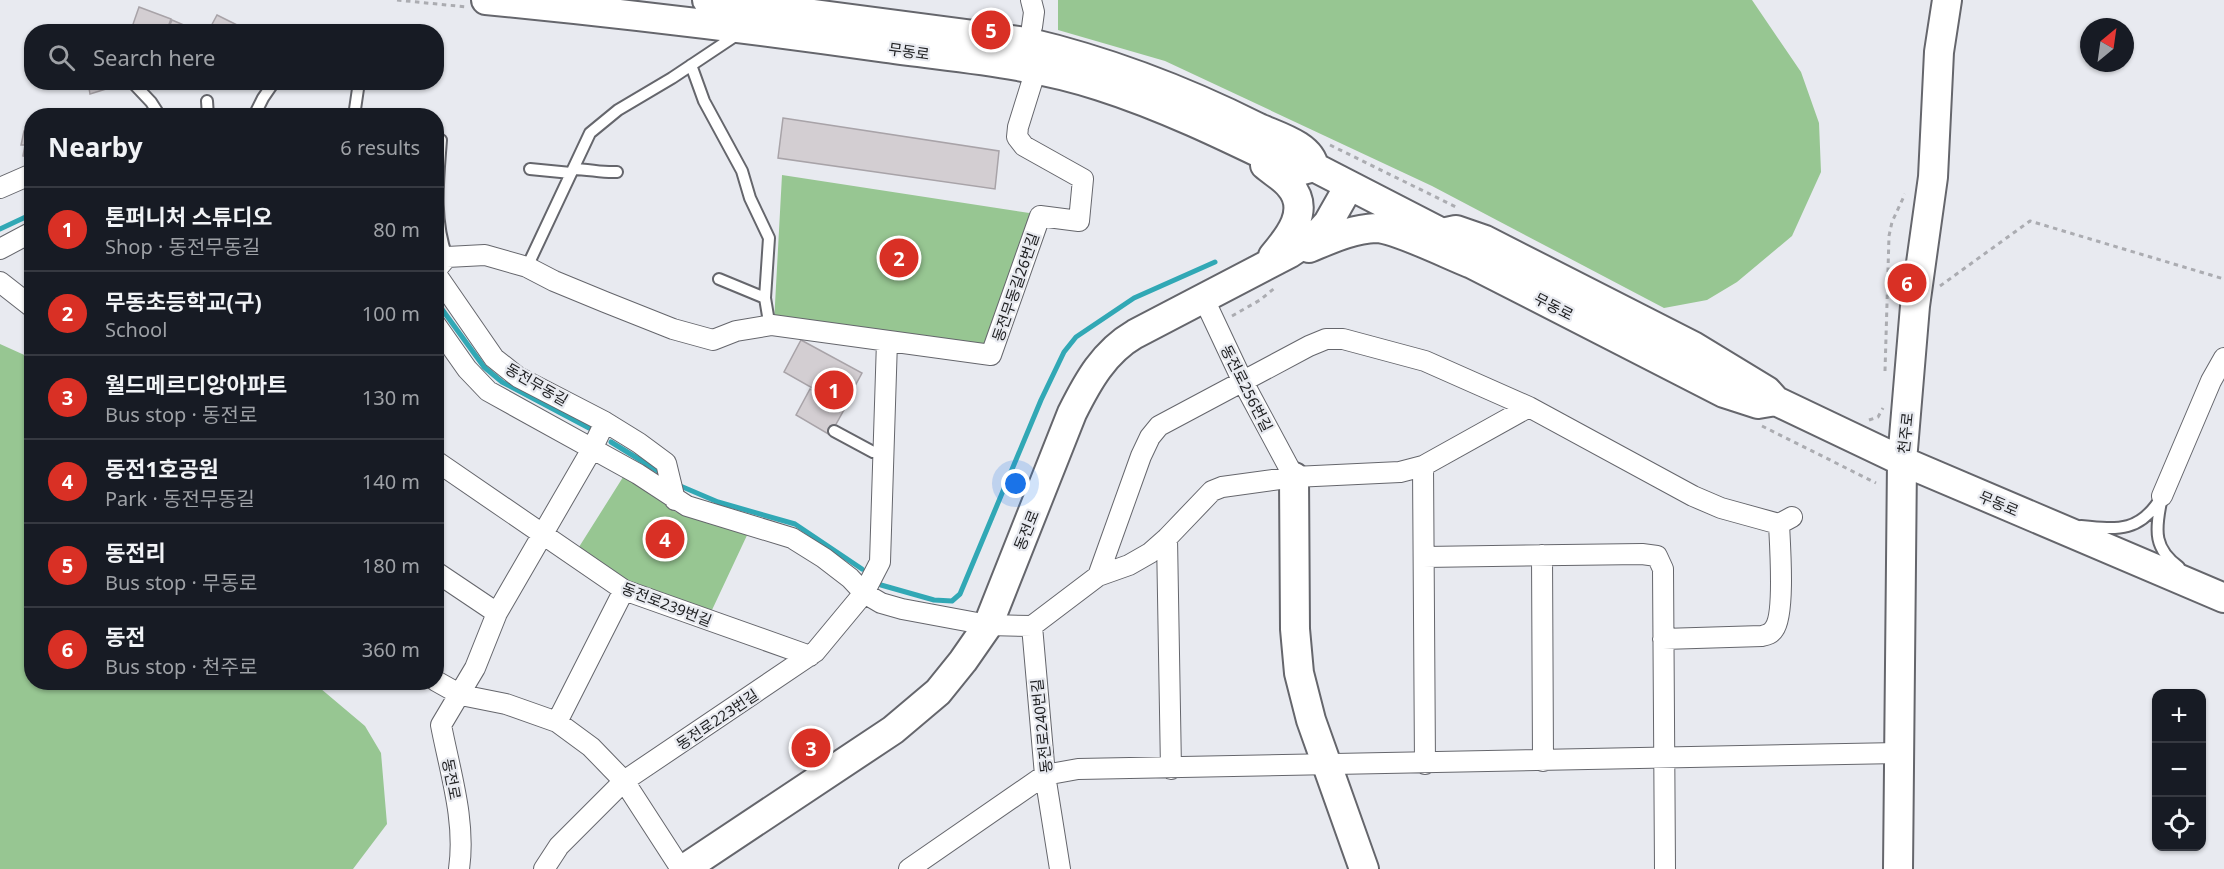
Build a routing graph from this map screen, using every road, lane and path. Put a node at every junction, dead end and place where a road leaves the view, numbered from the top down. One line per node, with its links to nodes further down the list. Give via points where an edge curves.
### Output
1 (397, 0): 5 (path)
2 (706, 0): 19 (main road, 무동로, via 1051,48 1168,86 1300,148 1313,160)
3 (1031, 0): 6 (street)
4 (1947, 0): 42 (main road, 천주로, via 1939,52 1933,177)
5 (476, 4): 7 (main road, 무동로, via 637,15)
6 (1032, 27)
7 (749, 28): 8 (lane); 18 (main road, 무동로, via 1032,68 1099,86)
8 (691, 65): 21 (lane, via 618,110 590,133); 40 (lane, via 769,238)
9 (1032, 82): 46 (street, 동전무동길26번길, via 1017,137 1024,146 1083,179 1079,221 1040,216 991,355)
10 (140, 90): 14 (lane)
11 (268, 90): 16 (lane)
12 (358, 90): 17 (lane)
13 (207, 101): 15 (lane)
14 (155, 108)
15 (207, 108)
16 (258, 108)
17 (355, 108)
18 (1233, 140): 19 (main road, 무동로, via 1299,171); 35 (main road, via 1291,187 1298,201 1299,215)
19 (1319, 155): 24 (main road, 무동로); 27 (path)
20 (530, 169): 21 (lane)
21 (572, 171): 22 (lane); 33 (lane)
22 (617, 172)
23 (24, 178): 25 (street)
24 (1349, 186): 28 (main road, 무동로); 35 (main road, 동전로, via 1328,224 1290,253)
25 (0, 188)
26 (1905, 194): 48 (path, via 1889,236)
27 (1456, 208)
28 (1442, 233): 31 (main road, 무동로, via 1447,245); 50 (main road, 무동로, via 1456,230 1485,240 1693,346 1767,391)
29 (24, 236): 30 (street)
30 (0, 249)
31 (1472, 264): 35 (main road, via 1376,228 1343,234); 50 (main road, 무동로, via 1724,393 1758,404)
32 (444, 266): 33 (street, 동전무동길26번길, via 485,255)
33 (527, 267): 44 (street, 동전무동길26번길, via 554,281 712,340)
34 (444, 274): 54 (street, 동전무동길, via 494,358 518,376)
35 (1273, 274): 39 (main road, 동전로); 43 (path, via 1260,300 1230,317)
36 (719, 279): 40 (lane)
37 (2224, 279): 42 (path, via 2030,221)
38 (0, 282): 41 (street)
39 (1203, 297): 49 (street, 동전로256번길); 77 (main road, 동전로, via 1120,343 1089,380 1072,413)
40 (765, 298): 44 (lane)
41 (24, 301)
42 (1916, 302): 59 (main road, 천주로)
43 (1228, 323)
44 (772, 325): 46 (street, 동전무동길26번길)
45 (444, 336): 57 (street, via 488,391)
46 (886, 341): 58 (street)
47 (2224, 358): 64 (street)
48 (1885, 371)
49 (1242, 380): 52 (street, via 1326,339 1343,339 1425,361); 62 (street, 동전로256번길); 71 (street, via 1171,418 1150,437)
50 (1776, 401): 59 (main road, 무동로)
51 (1884, 405): 53 (path, via 1878,417)
52 (1529, 407): 61 (street); 79 (street, via 1693,496 1721,508 1786,520 1780,603 1776,628 1770,634)
53 (1861, 419)
54 (605, 422): 57 (street); 65 (street, 동전무동길, via 666,463)
55 (1760, 425): 63 (path)
56 (834, 431): 58 (lane, via 873,452)
57 (592, 449): 65 (street); 67 (street)
58 (883, 450): 74 (street, via 880,562)
59 (1902, 461): 66 (main road, 무동로); 84 (main road, 천주로)
60 (444, 466): 67 (street, 동전로239번길)
61 (1423, 466): 62 (street, via 1400,472); 70 (street)
62 (1294, 477): 68 (street, via 1212,491); 88 (main road, via 1299,673)
63 (1876, 483)
64 (2162, 495): 66 (lane, via 2155,508 2134,525 2120,528); 75 (lane, via 2157,532 2162,552)
65 (681, 503): 74 (street, via 792,538 824,558)
66 (2042, 521): 75 (main road, 무동로)
67 (543, 533): 73 (street, 동전로239번길); 76 (street)
68 (1167, 538): 71 (street, via 1129,565); 89 (street)
69 (1542, 555): 70 (street); 79 (street, via 1657,556 1663,569); 86 (street)
70 (1424, 556): 87 (street)
71 (1098, 576): 78 (street)
72 (444, 577): 76 (street)
73 (624, 590): 80 (street, 동전로239번길); 83 (street)
74 (864, 593): 77 (street, via 902,609); 80 (street)
75 (2224, 597)
76 (497, 613): 82 (street)
77 (988, 625): 78 (street); 94 (main road, 동전로, via 938,692 892,730)
78 (1032, 626): 90 (street, 동전로240번길)
79 (1663, 639): 85 (street)
80 (810, 656): 91 (street, 동전로223번길)
81 (444, 685): 82 (street)
82 (461, 695): 83 (street, via 506,704); 92 (street, 동전로, via 441,725 460,823)
83 (557, 722): 91 (street, via 591,747)
84 (1899, 753): 85 (street); 99 (main road, 천주로)
85 (1664, 759): 86 (street); 98 (street)
86 (1543, 761): 87 (street)
87 (1425, 764): 88 (street)
88 (1327, 766): 89 (street); 97 (main road)
89 (1171, 769): 90 (street, via 1078,769)
90 (1045, 775): 95 (street); 96 (street, 동전로240번길)
91 (624, 781): 93 (street, 동전로223번길, via 559,846); 94 (street)
92 (459, 869)
93 (544, 869)
94 (683, 869)
95 (909, 869)
96 (1060, 869)
97 (1364, 869)
98 (1665, 869)
99 (1898, 869)

